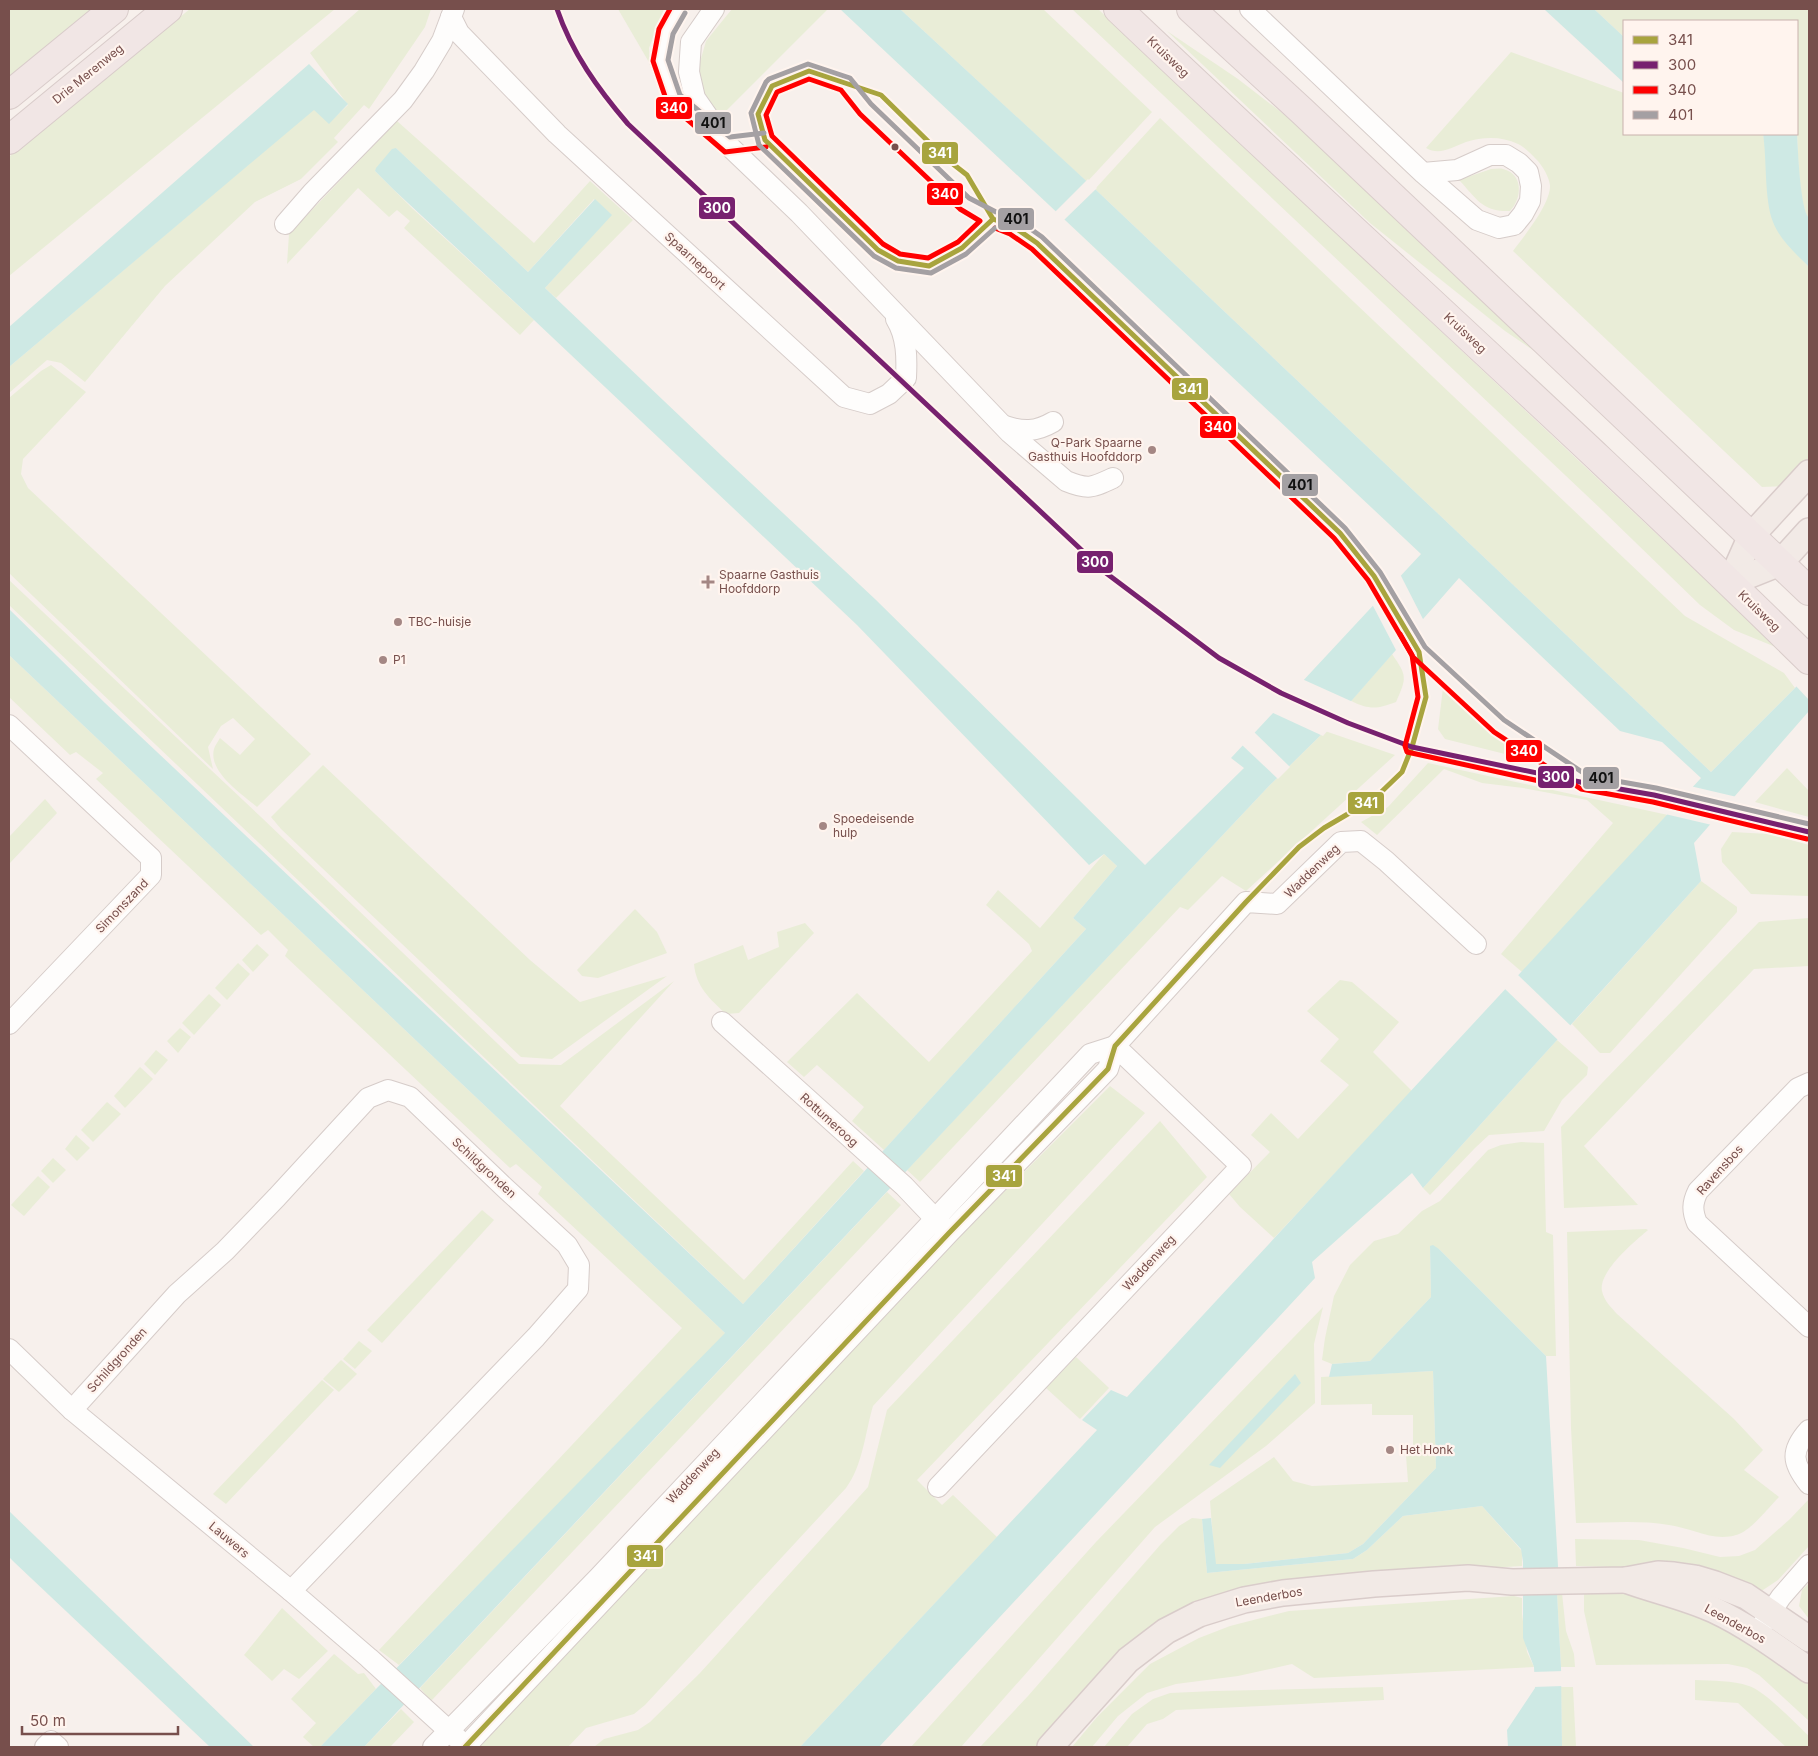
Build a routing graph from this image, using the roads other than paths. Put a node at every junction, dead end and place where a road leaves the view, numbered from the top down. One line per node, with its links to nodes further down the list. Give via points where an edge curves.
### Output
1 (114, 9): 9 (highway)
2 (168, 9): 10 (highway, Drie Merenweg)
3 (678, 9): 11 (street, Spaarnepoort, via 666,31 660,61 674,99)
4 (714, 9): 11 (street, Spaarnepoort, via 691,42 689,72 694,98)
5 (1118, 9): 22 (highway, Kruisweg)
6 (1191, 9): 20 (highway)
7 (1250, 9): 12 (street)
8 (453, 13): 13 (street, Spaarnepoort, via 442,41 403,100); 14 (street, Spaarnepoort, via 459,33 557,134 844,397 870,404 890,394 906,378 907,357 902,328)
9 (9, 95)
10 (9, 140)
11 (728, 145): 14 (street, Spaarnepoort)
12 (1423, 172): 12 (street, via 1457,170 1490,155 1506,155 1528,172 1530,201 1514,225 1499,228 1478,220)
13 (285, 224)
14 (890, 308): 16 (street, Spaarnepoort)
15 (1053, 422): 16 (street, via 1032,431)
16 (1005, 426): 18 (street, Spaarnepoort, via 1066,480 1083,487 1094,487)
17 (1809, 473): 20 (main road)
18 (1113, 478)
19 (1809, 531): 21 (main road)
20 (1751, 536): 21 (highway); 22 (main road)
21 (1780, 563): 22 (main road); 23 (highway)
22 (1730, 583): 24 (highway, Kruisweg)
23 (1809, 591)
24 (1808, 658)
25 (9, 724): 28 (street, Simonszand, via 151,858 151,875)
26 (1476, 944): 29 (street, Waddenweg, via 1361,841 1341,842 1277,904 1246,902)
27 (722, 1022): 31 (street, Rottumeroog, via 904,1186)
28 (9, 1024)
29 (1115, 1046): 31 (street, Waddenweg, via 1090,1054); 32 (street, Waddenweg, via 1108,1069); 38 (street, Waddenweg, via 1241,1166)
30 (1809, 1083): 33 (street, Ravensbos, via 1798,1088 1693,1200 1697,1223)
31 (934, 1219): 32 (street); 47 (street, Waddenweg, via 598,1578)
32 (949, 1233): 51 (street, Waddenweg)
33 (1809, 1327)
34 (9, 1348): 35 (street, Lauwers)
35 (72, 1410): 42 (street, Lauwers); 42 (street, Schildgronden, via 177,1294 225,1251 368,1098 388,1090 410,1097 568,1245 579,1265 578,1289 536,1337)
36 (1809, 1430): 37 (street, via 1796,1448 1795,1461)
37 (1809, 1484)
38 (938, 1487)
39 (1809, 1566): 43 (street)
40 (1626, 1580): 41 (main road, Leenderbos); 43 (main road, Leenderbos, via 1658,1574 1695,1578 1740,1593); 44 (main road, Leenderbos, via 1702,1605)
41 (1512, 1582): 52 (main road, Leenderbos, via 1468,1578 1283,1593 1244,1600 1199,1614 1166,1631 1128,1660); 53 (main road, Leenderbos, via 1467,1590 1277,1606 1201,1628 1164,1646 1134,1670)
42 (291, 1591): 47 (street, Lauwers)
43 (1770, 1612): 44 (street); 45 (main road, Leenderbos)
44 (1756, 1634): 46 (main road, Leenderbos)
45 (1809, 1639)
46 (1809, 1670)
47 (449, 1731): 50 (street, Waddenweg); 51 (street, Waddenweg)
48 (45, 1747): 49 (street, via 51,1740)
49 (58, 1747)
50 (434, 1747)
51 (466, 1747)
52 (1050, 1747)
53 (1066, 1747)

